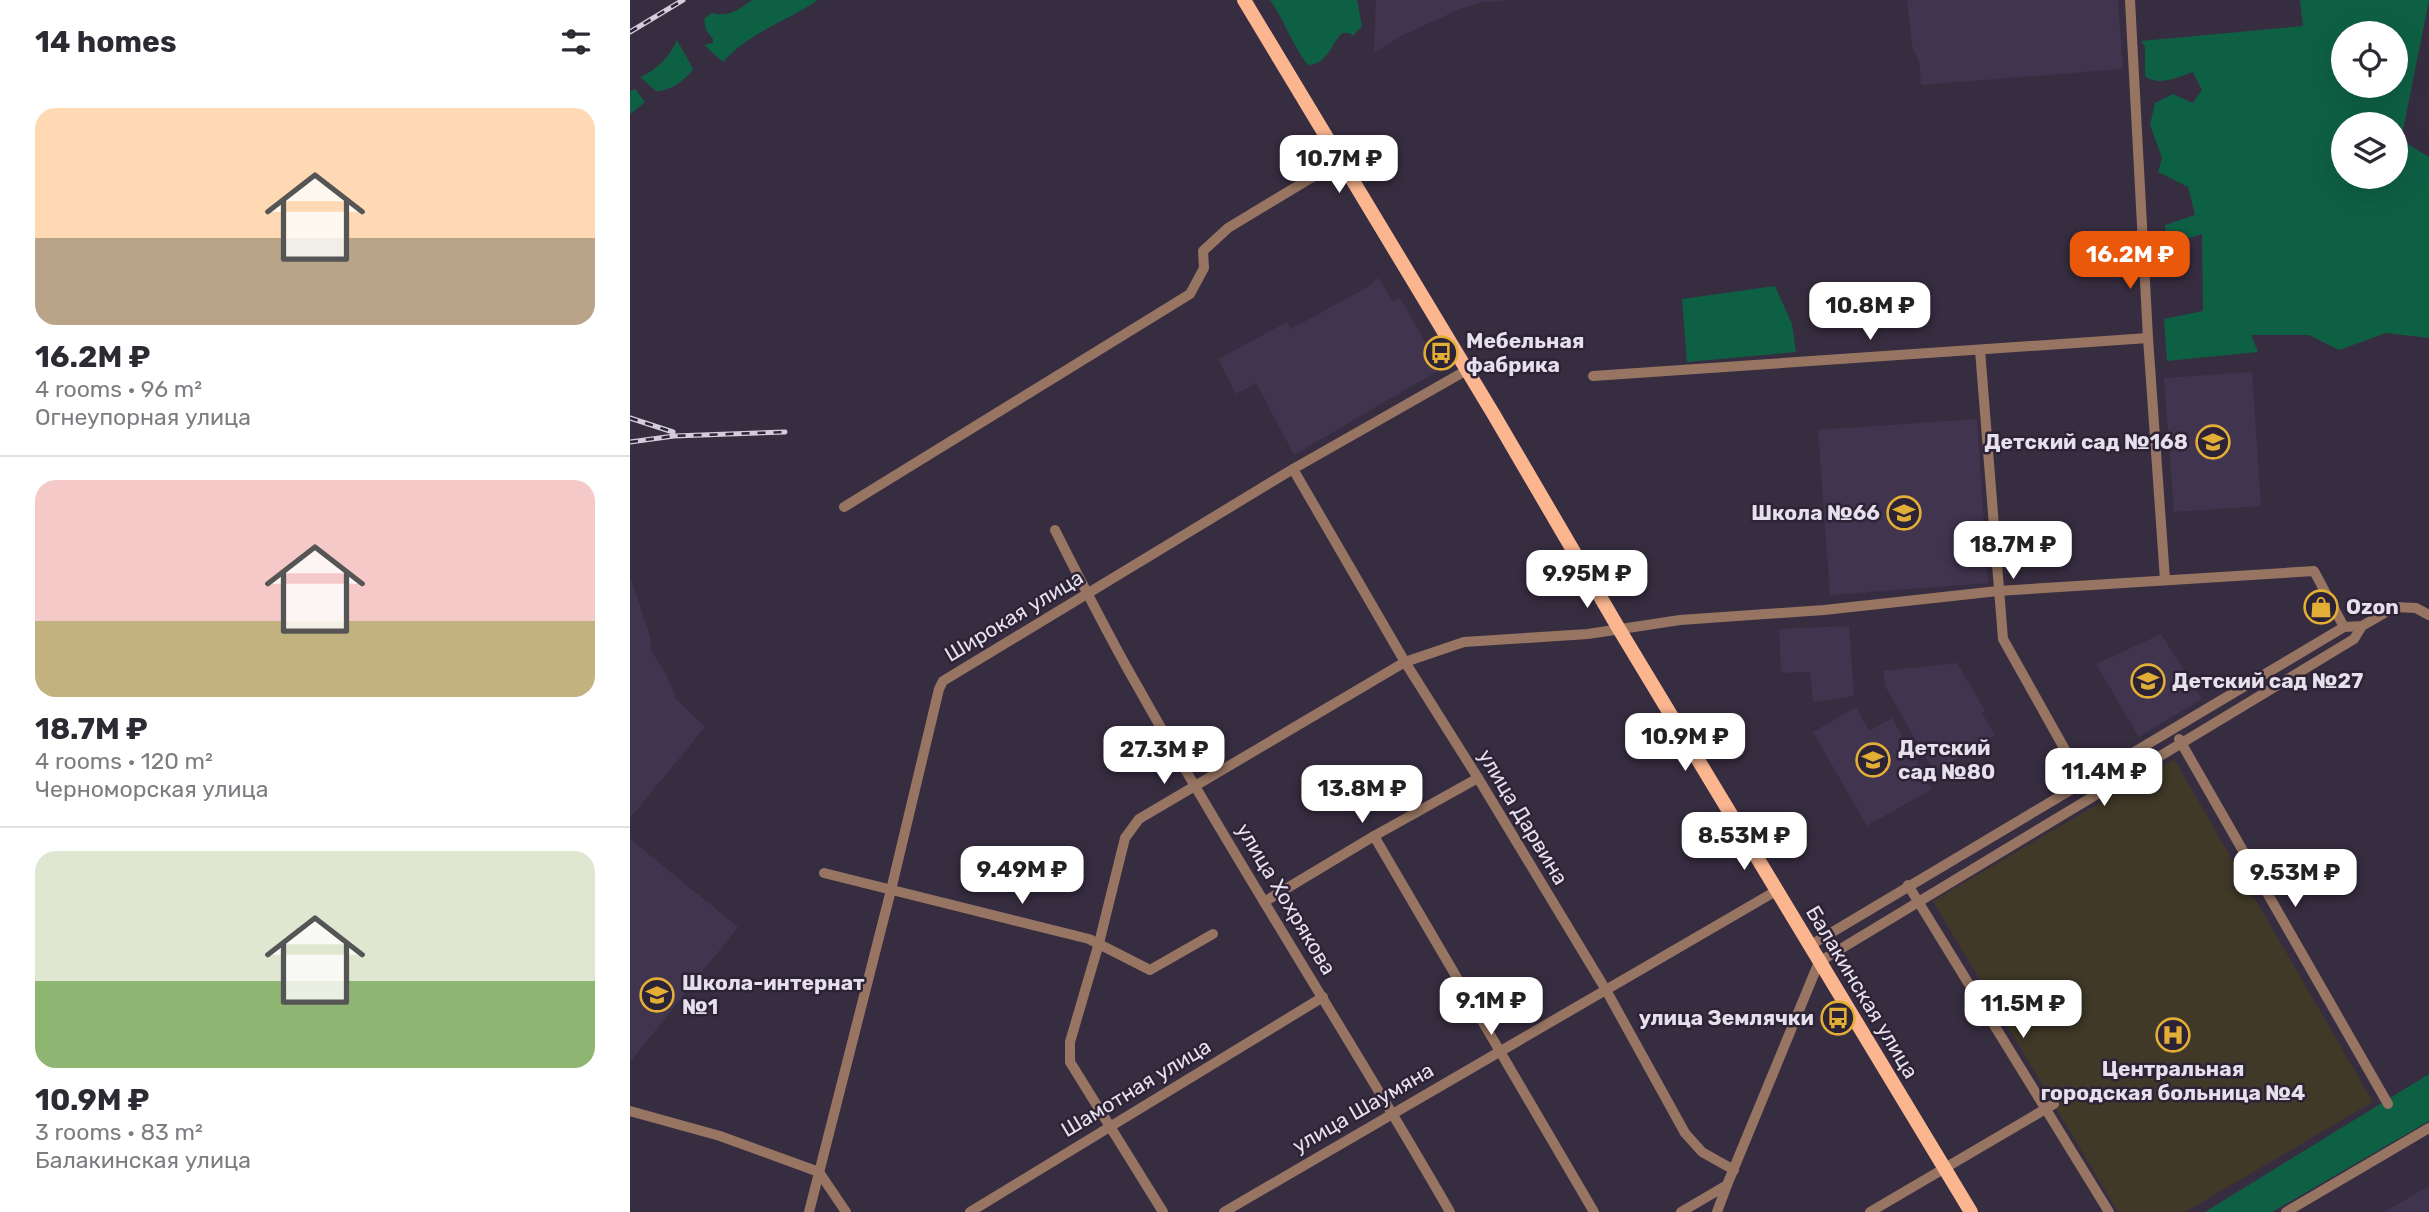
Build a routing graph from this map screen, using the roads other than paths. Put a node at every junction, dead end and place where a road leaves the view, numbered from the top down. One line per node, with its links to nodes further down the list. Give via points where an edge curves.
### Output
1 (1244, 0): 3 (main road, Балакинская улица)
2 (2130, 0): 4 (street)
3 (1339, 161): 6 (main road, Балакинская улица); 9 (street, via 1228,228 1203,251 1204,268 1190,294)
4 (2148, 338): 5 (street); 11 (street)
5 (1980, 350): 7 (street); 12 (street)
6 (1467, 370): 8 (street, Широкая улица); 17 (main road, Балакинская улица)
7 (1593, 376)
8 (1293, 469): 13 (street, Широкая улица); 18 (street, улица Дарвина)
9 (844, 507)
10 (1055, 530): 13 (street, улица Хохрякова)
11 (2165, 580): 12 (street); 16 (street, via 2314,571)
12 (1998, 592): 17 (street); 22 (street, via 2003,639)
13 (1088, 595): 23 (street, улица Хохрякова); 28 (street, Широкая улица, via 943,681)
14 (2429, 615): 15 (street, via 2416,608 2395,607)
15 (2362, 626): 16 (street); 20 (street, via 2354,639)
16 (2344, 627): 19 (street)
17 (1619, 629): 18 (street, via 1464,642); 29 (main road, Балакинская улица)
18 (1405, 662): 21 (street, улица Дарвина); 23 (street)
19 (2174, 730): 20 (street); 22 (street)
20 (2182, 744): 24 (street); 39 (street)
21 (1478, 778): 25 (street); 36 (street, улица Дарвина)
22 (2084, 784): 24 (street); 27 (street)
23 (1195, 785): 31 (street, улица Хохрякова); 33 (street, via 1139,819 1125,838)
24 (2091, 797): 30 (street)
25 (1374, 836): 31 (street); 38 (street)
26 (824, 873): 28 (street)
27 (1908, 886): 30 (street); 34 (street)
28 (891, 890): 33 (street); 47 (street, Широкая улица)
29 (1776, 891): 34 (main road, Балакинская улица); 36 (street, улица Шаумяна)
30 (1917, 901): 35 (street); 40 (street)
31 (1264, 902): 37 (street, улица Хохрякова)
32 (1213, 934): 33 (street, via 1150,970)
33 (1099, 943): 43 (street, via 1070,1042 1070,1062)
34 (1809, 946): 35 (main road, Балакинская улица)
35 (1819, 962): 45 (main road, Балакинская улица); 46 (street)
36 (1605, 990): 38 (street, улица Шаумяна); 46 (street, улица Дарвина, via 1685,1133 1702,1152)
37 (1323, 997): 42 (street, улица Хохрякова); 43 (street, Шамотная улица)
38 (1499, 1051): 42 (street, улица Шаумяна); 55 (street)
39 (2388, 1104)
40 (2050, 1106): 45 (street); 60 (street)
41 (630, 1111): 47 (street, via 720,1136)
42 (1393, 1113): 53 (street, улица Шаумяна); 54 (street, улица Хохрякова)
43 (1110, 1126): 51 (street, Шамотная улица); 52 (street)
44 (2429, 1128): 61 (street)
45 (1945, 1169): 58 (street); 59 (main road, Балакинская улица)
46 (1734, 1170): 48 (street)
47 (819, 1172): 49 (street, Широкая улица); 50 (street)
48 (1727, 1185): 56 (street); 57 (street)
49 (809, 1212)
50 (846, 1212)
51 (970, 1212)
52 (1163, 1212)
53 (1224, 1212)
54 (1450, 1212)
55 (1594, 1212)
56 (1681, 1212)
57 (1717, 1212)
58 (1870, 1212)
59 (1971, 1212)
60 (2109, 1212)
61 (2286, 1212)

